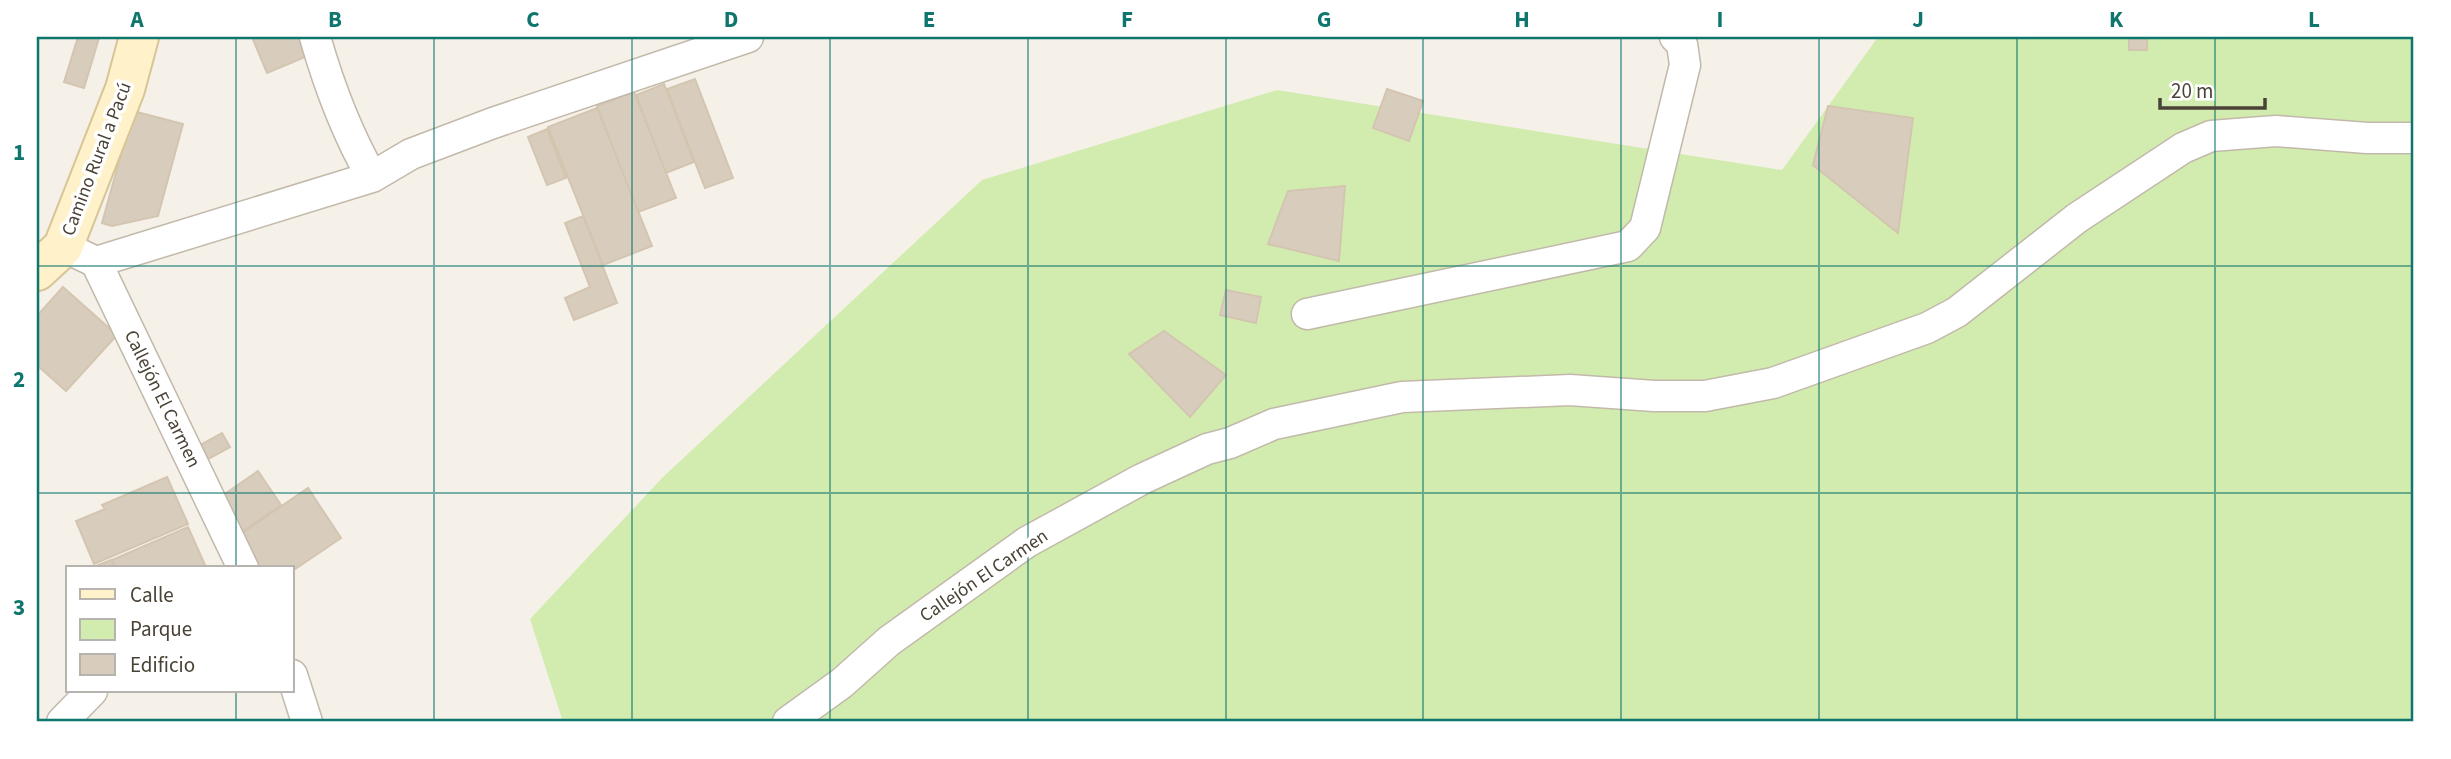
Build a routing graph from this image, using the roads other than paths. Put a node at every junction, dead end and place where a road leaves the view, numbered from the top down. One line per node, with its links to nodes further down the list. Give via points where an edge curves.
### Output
1 (139, 37): 7 (street, Camino Rural a Pacú)
2 (314, 37): 6 (street, via 330,90)
3 (748, 37): 6 (street, via 481,127 411,154)
4 (1675, 37): 8 (street, via 1682,44 1685,65 1645,228 1628,246)
5 (2414, 138): 14 (street, Callejón El Carmen, via 2276,131 2211,136 2183,148 2077,218 1957,312 1927,328 1773,383 1705,396 1570,390 1402,397 1275,424 1142,479 1027,542 889,641)
6 (372, 177): 7 (street)
7 (65, 260): 9 (street, Callejón El Carmen)
8 (1307, 314)
9 (232, 563)
10 (294, 681): 13 (street)
11 (91, 692): 12 (street)
12 (62, 722)
13 (307, 722)
14 (788, 722)

